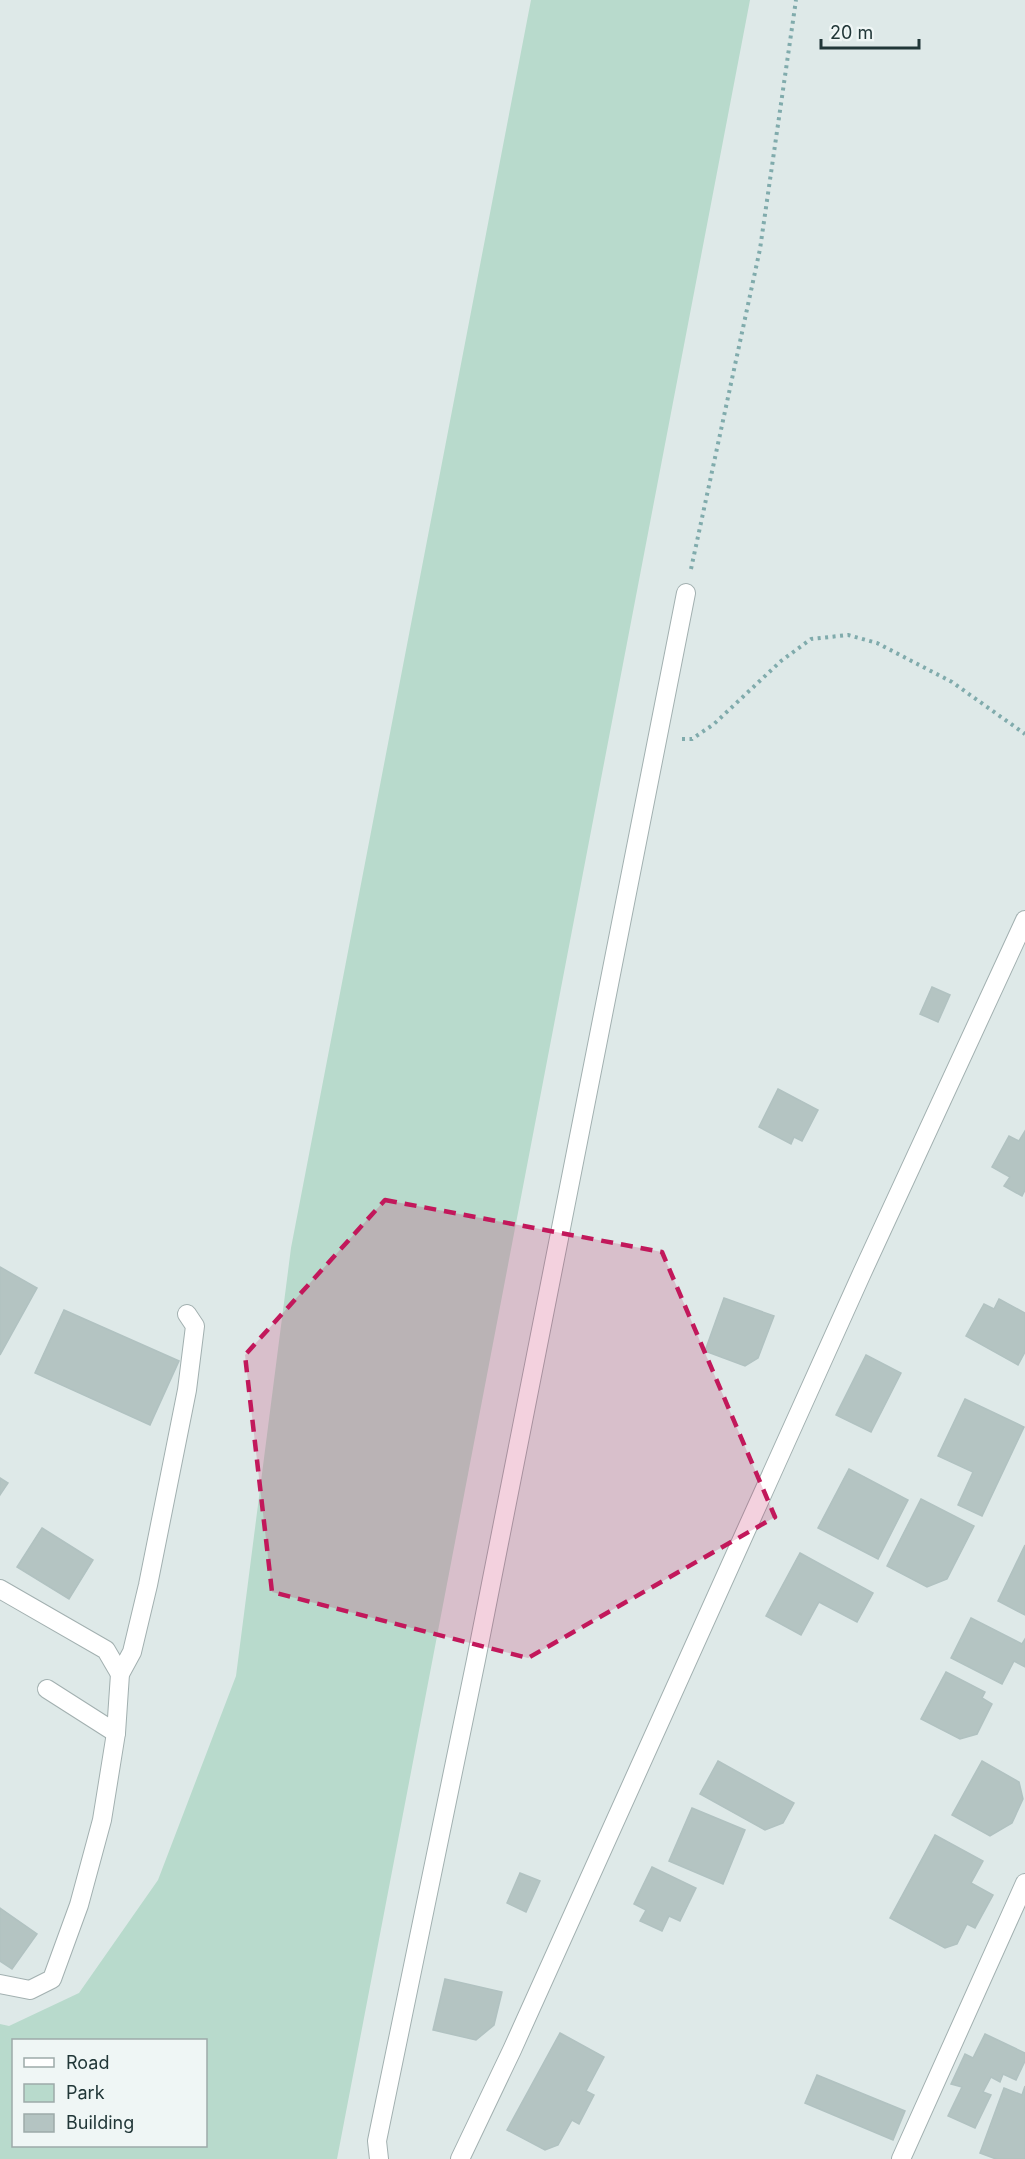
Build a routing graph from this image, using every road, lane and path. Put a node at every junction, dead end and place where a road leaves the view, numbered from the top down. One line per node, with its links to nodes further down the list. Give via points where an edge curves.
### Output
1 (796, 0): 2 (path, via 760,249)
2 (686, 593): 4 (street)
3 (1025, 734): 4 (path, via 952,682 877,643 848,635 811,639 692,739)
4 (656, 741): 13 (street, via 476,1660 377,2141)
5 (1025, 920): 14 (street)
6 (187, 1314): 8 (street, via 195,1326 187,1390 148,1585 132,1652)
7 (0, 1589): 8 (street, via 106,1650)
8 (120, 1674): 10 (street)
9 (47, 1689): 10 (street)
10 (116, 1733): 12 (street, via 102,1820 79,1905 52,1979 30,1990)
11 (1025, 1883): 15 (street)
12 (0, 1984)
13 (378, 2159)
14 (460, 2159)
15 (902, 2159)

